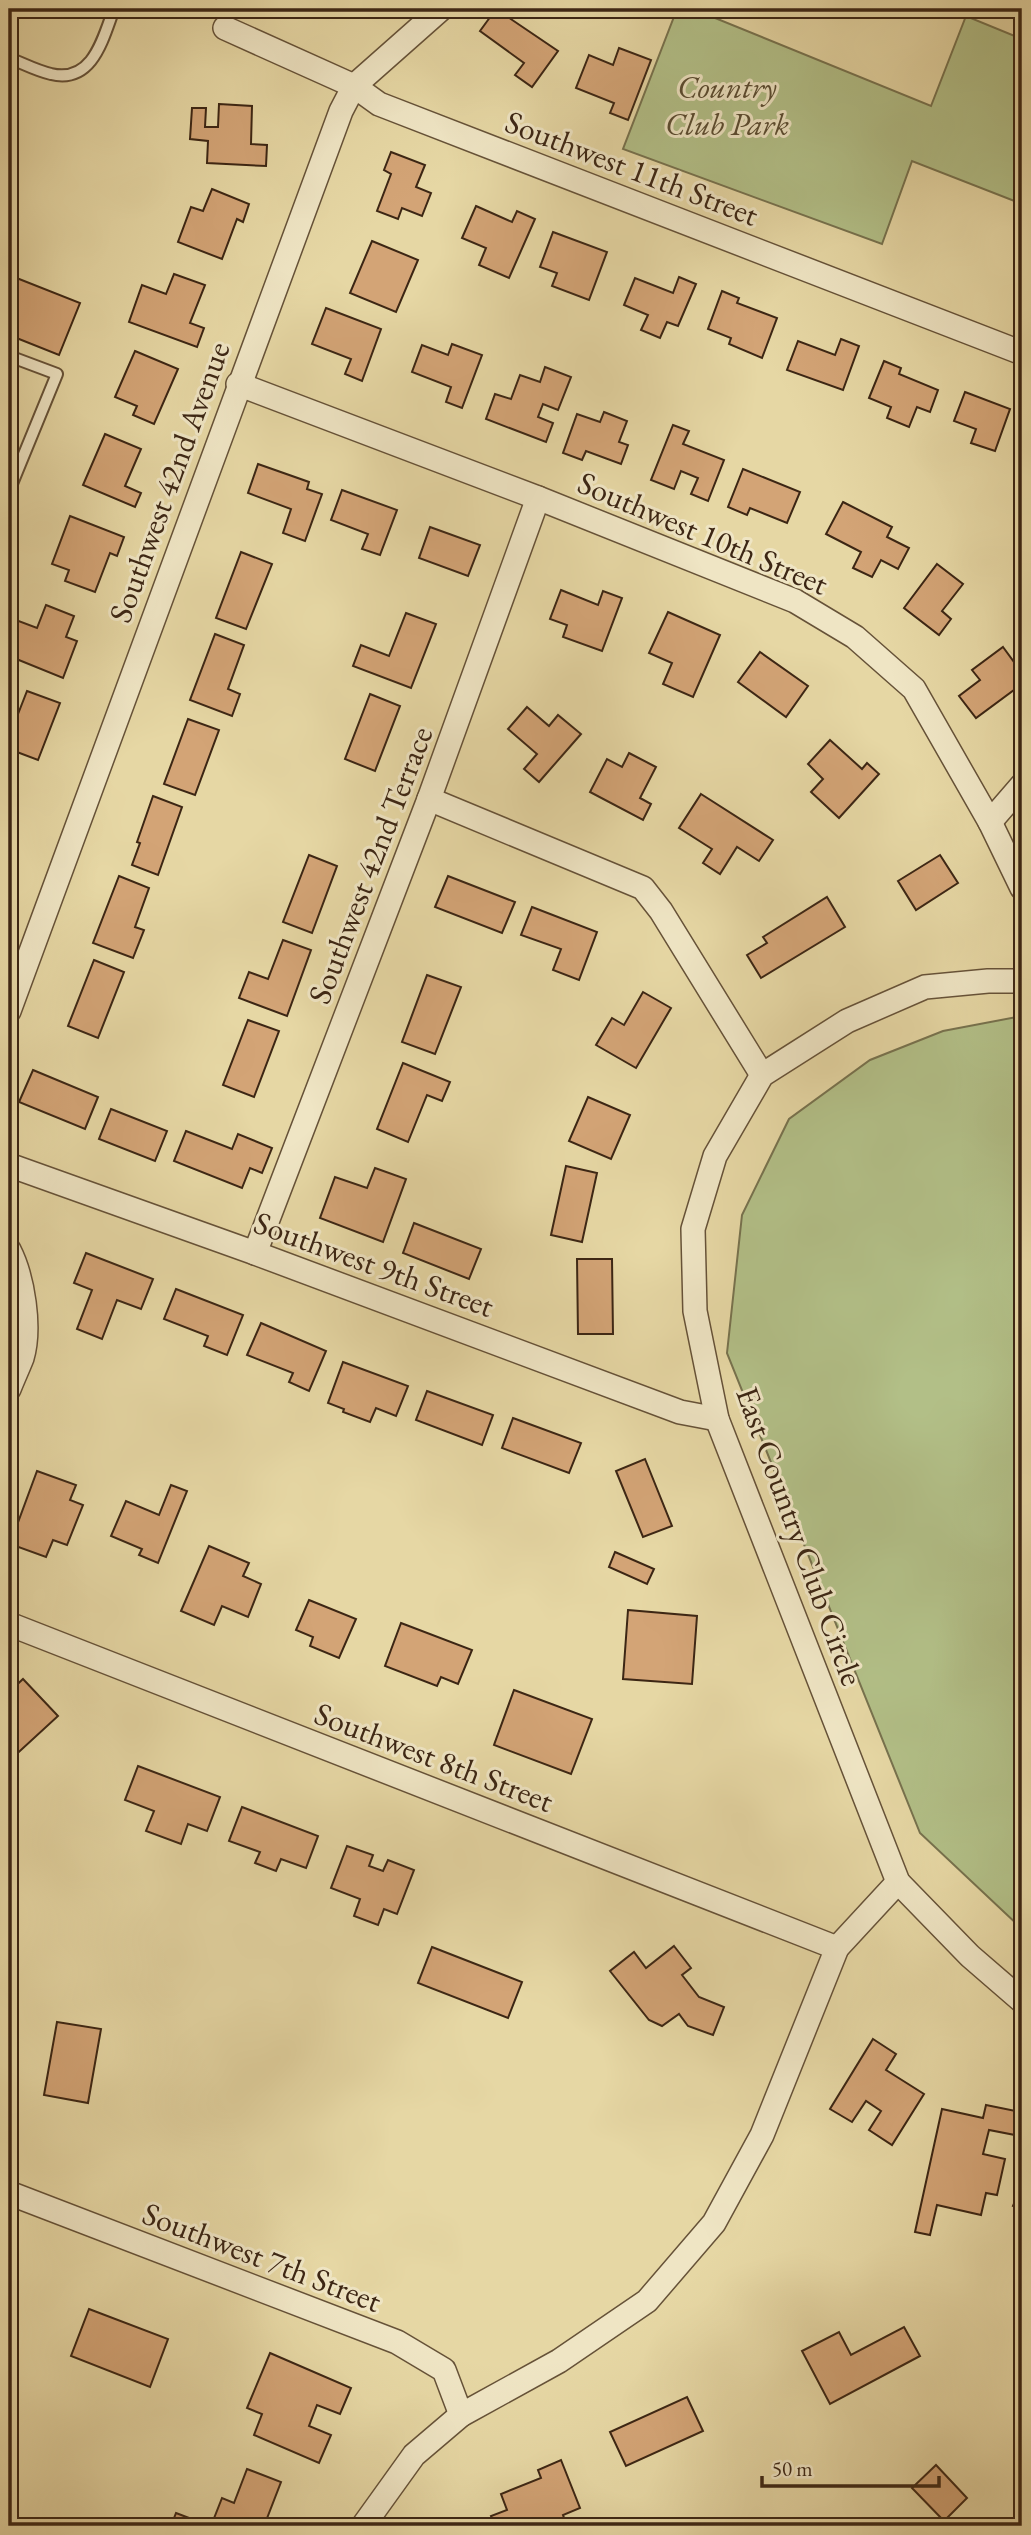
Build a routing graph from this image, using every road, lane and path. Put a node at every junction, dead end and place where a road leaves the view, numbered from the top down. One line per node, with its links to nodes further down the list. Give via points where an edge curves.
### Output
1 (114, 9): 4 (lane, via 96,56 71,74 53,75)
2 (441, 9): 5 (street, Southwest 42nd Avenue)
3 (225, 28): 5 (street, Southwest 11th Street)
4 (9, 58)
5 (354, 86): 6 (street, Southwest 11th Street, via 379,104); 8 (street, Southwest 42nd Avenue)
6 (1022, 353)
7 (9, 356): 9 (lane, via 57,374)
8 (239, 384): 10 (street, Southwest 10th Street); 16 (street, Southwest 42nd Avenue)
9 (9, 491)
10 (538, 498): 12 (street, Southwest 42nd Terrace); 13 (street, Southwest 10th Street, via 795,601 855,637 914,690)
11 (1022, 785): 13 (street)
12 (429, 799): 17 (street, via 643,888); 20 (street, Southwest 42nd Terrace)
13 (990, 822): 14 (street, Southwest 10th Street)
14 (1022, 888)
15 (1022, 981): 17 (street, East Country Club Circle, via 925,987 847,1021)
16 (9, 1011)
17 (762, 1075): 22 (street, East Country Club Circle, via 715,1156 693,1229 695,1311)
18 (9, 1165): 20 (street, Southwest 9th Street)
19 (9, 1250): 21 (street, via 26,1302 23,1356)
20 (256, 1253): 22 (street, Southwest 9th Street, via 680,1412)
21 (9, 1389)
22 (717, 1419): 24 (street, East Country Club Circle)
23 (9, 1624): 25 (street, Southwest 8th Street)
24 (898, 1882): 25 (street); 26 (street, East Country Club Circle, via 970,1956)
25 (837, 1948): 28 (street, via 762,2135 714,2223 647,2301 559,2361)
26 (1022, 2001)
27 (9, 2193): 28 (street, Southwest 7th Street, via 397,2342 444,2370)
28 (461, 2415): 29 (street, via 414,2455)
29 (363, 2526)

